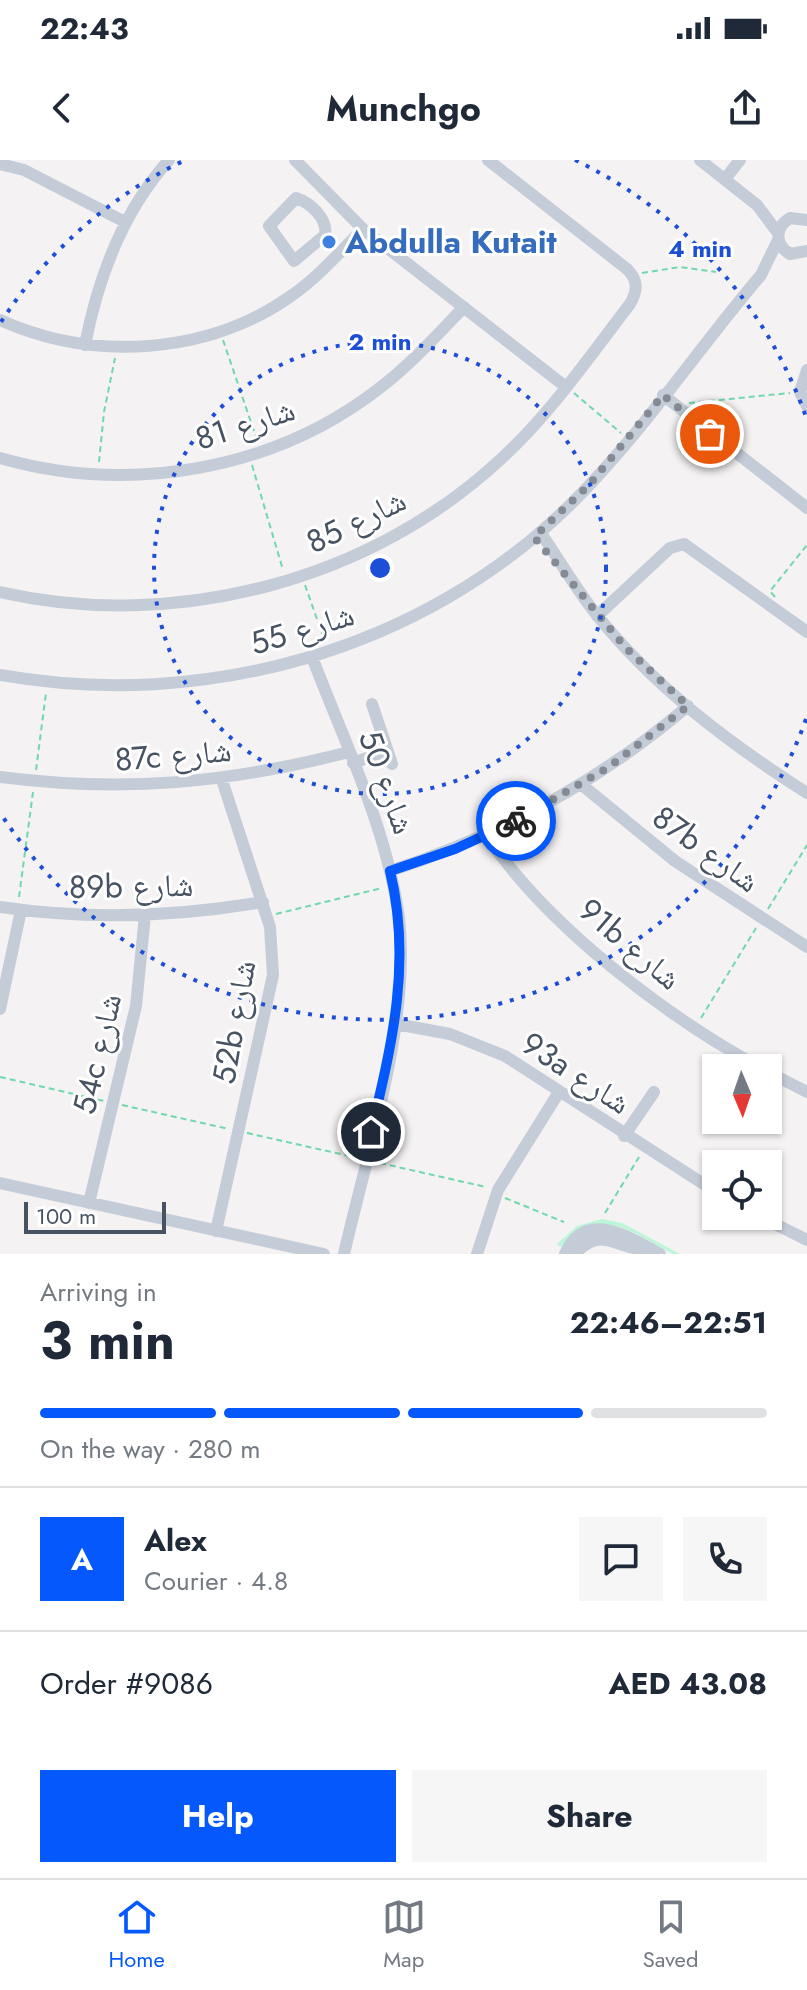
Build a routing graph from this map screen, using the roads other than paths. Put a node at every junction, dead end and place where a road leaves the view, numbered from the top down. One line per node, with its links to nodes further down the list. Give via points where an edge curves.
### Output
1 (169, 160): 15 (street)
2 (295, 160): 9 (street)
3 (488, 160): 26 (street, شارع 85, via 633,275 636,289 630,304)
4 (700, 160): 8 (street)
5 (740, 160): 8 (street)
6 (0, 164): 7 (street)
7 (21, 165): 15 (street)
8 (725, 179): 10 (street)
9 (336, 203): 12 (street); 16 (street)
10 (757, 205): 13 (street); 17 (street)
11 (807, 209): 13 (street)
12 (322, 218): 19 (street, via 325,235); 19 (street, via 296,198 272,219 270,230)
13 (791, 218): 14 (street); 17 (street, شارع 55)
14 (807, 220)
15 (125, 222): 24 (street, via 98,291)
16 (363, 229): 21 (street); 22 (street)
17 (778, 236): 18 (street, via 785,251); 20 (street, شارع 55)
18 (804, 253): 20 (street, شارع 55)
19 (292, 261): 21 (street)
20 (761, 275): 27 (street, شارع 55)
21 (307, 284): 24 (street, via 257,316 220,331 174,343)
22 (464, 307): 26 (street); 30 (street, شارع 81, via 380,388 323,425 255,454 181,472 98,475)
23 (0, 320): 24 (street)
24 (85, 345)
25 (807, 370): 28 (street, via 800,392)
26 (566, 387): 33 (street, شارع 85, via 502,458 441,506 374,546 301,576 211,598 165,603 73,603)
27 (661, 397): 29 (street); 29 (street); 32 (street, شارع 55, via 589,485)
28 (807, 406)
29 (685, 416): 31 (street)
30 (0, 458)
31 (807, 508)
32 (537, 535): 34 (street); 36 (street, شارع 55, via 437,604)
33 (0, 592)
34 (597, 616): 35 (street, via 664,553 677,545 691,546); 39 (street)
35 (807, 632)
36 (320, 654): 37 (street, شارع 55, via 181,684 92,686); 41 (street, شارع 50)
37 (0, 675)
38 (372, 704): 40 (street)
39 (688, 706): 45 (street); 46 (street)
40 (387, 751): 41 (street, 87c شارع); 42 (street)
41 (351, 758): 44 (street, 87c شارع); 48 (street, شارع 50)
42 (392, 764)
43 (0, 777): 44 (street, 87c شارع, via 135,787)
44 (222, 780): 49 (street, 52b شارع)
45 (582, 785): 47 (street); 53 (street, 87b شارع, via 675,861)
46 (807, 793)
47 (487, 836): 48 (street); 56 (street, 91b شارع, via 545,907 694,1029)
48 (390, 871): 55 (street, شارع 50, via 401,954)
49 (263, 902): 52 (street, 89b شارع); 66 (street, 52b شارع, via 273,951 270,998)
50 (0, 907): 51 (street, 89b شارع)
51 (20, 910): 52 (street, 89b شارع); 54 (street)
52 (145, 915): 64 (street, 54c شارع, via 136,1006)
53 (807, 947)
54 (0, 1009)
55 (396, 1024): 58 (street, 93a شارع, via 487,1047); 70 (street, شارع 50)
56 (737, 1054)
57 (782, 1079): 60 (street)
58 (559, 1092): 61 (street, 93a شارع); 71 (street, via 497,1194)
59 (654, 1092): 61 (street)
60 (807, 1092)
61 (624, 1136): 63 (street, 93a شارع)
62 (0, 1183): 64 (street)
63 (702, 1184)
64 (89, 1203): 66 (street)
65 (782, 1228): 67 (street)
66 (216, 1231): 69 (street)
67 (807, 1240)
68 (654, 1251): 72 (street, via 604,1228 583,1233); 73 (street, via 605,1239 588,1243)
69 (324, 1254)
70 (344, 1254)
71 (477, 1254)
72 (565, 1254)
73 (575, 1254)

